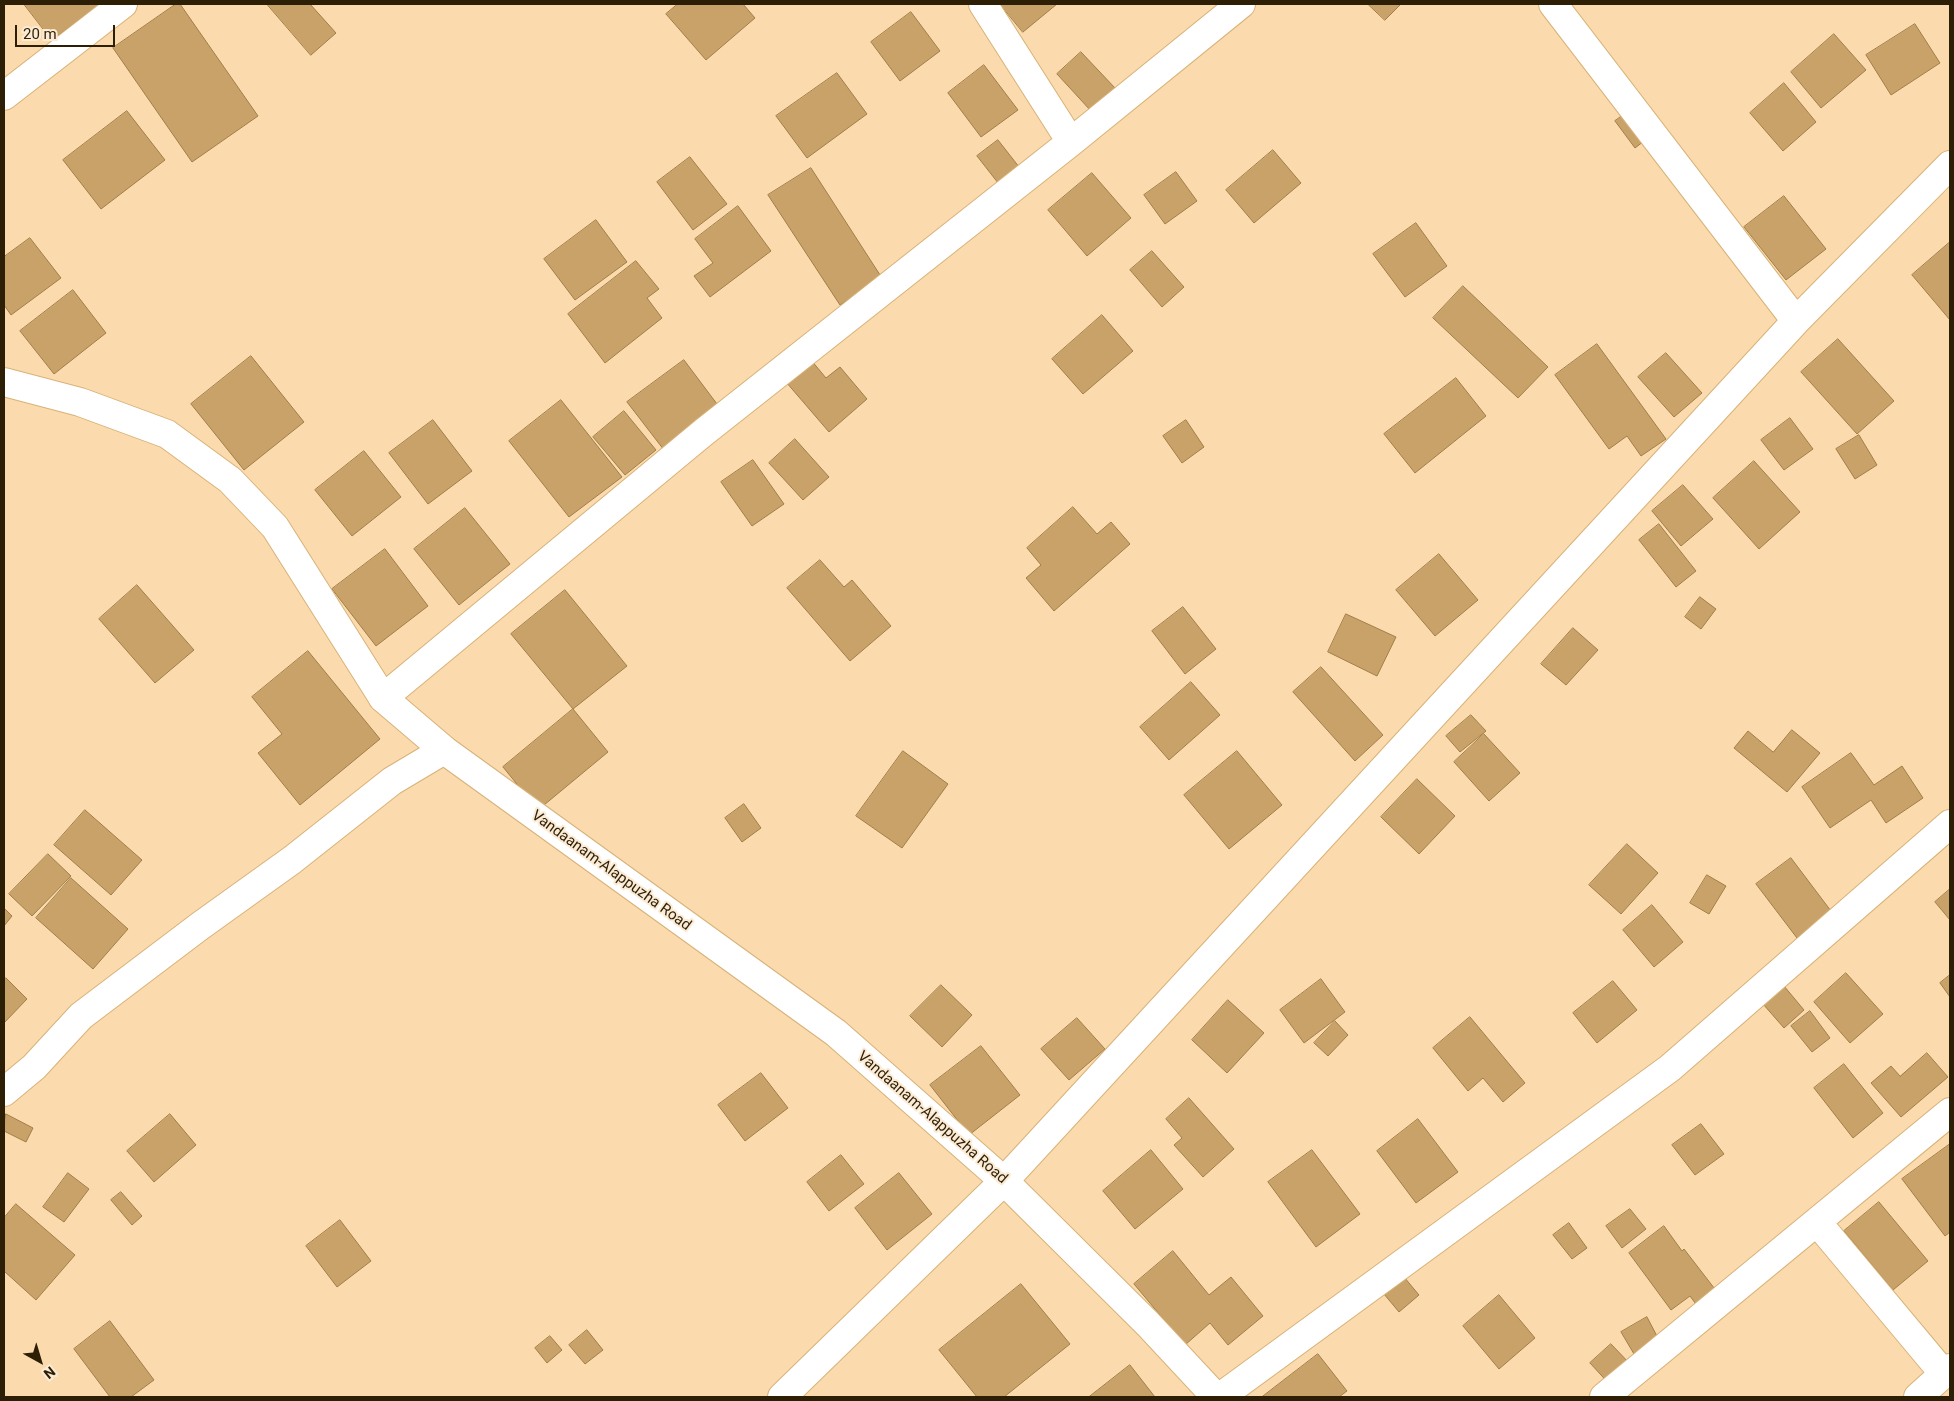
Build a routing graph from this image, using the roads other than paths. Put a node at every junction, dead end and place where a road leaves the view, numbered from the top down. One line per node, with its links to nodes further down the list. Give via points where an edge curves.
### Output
1 (123, 4): 5 (street)
2 (983, 4): 6 (street)
3 (1241, 4): 6 (street)
4 (1553, 4): 8 (street)
5 (4, 96)
6 (1071, 142): 10 (street, via 696,438)
7 (1950, 165): 8 (street)
8 (1796, 321): 15 (street)
9 (4, 382): 10 (street, Vandaanam-Alappuzha Road, via 80,402 167,434 230,480 275,527)
10 (383, 698): 11 (street, Vandaanam-Alappuzha Road)
11 (444, 750): 13 (street, via 392,780 292,860 82,1016 34,1067); 15 (street, Vandaanam-Alappuzha Road, via 836,1033)
12 (1950, 824): 20 (street, via 1670,1068)
13 (4, 1092)
14 (1950, 1112): 16 (street)
15 (1004, 1181): 18 (street); 19 (street, Vandaanam-Alappuzha Road, via 1148,1324)
16 (1817, 1222): 17 (street); 21 (street)
17 (1947, 1371): 22 (street)
18 (782, 1397)
19 (1216, 1397)
20 (1220, 1397)
21 (1606, 1397)
22 (1918, 1397)

